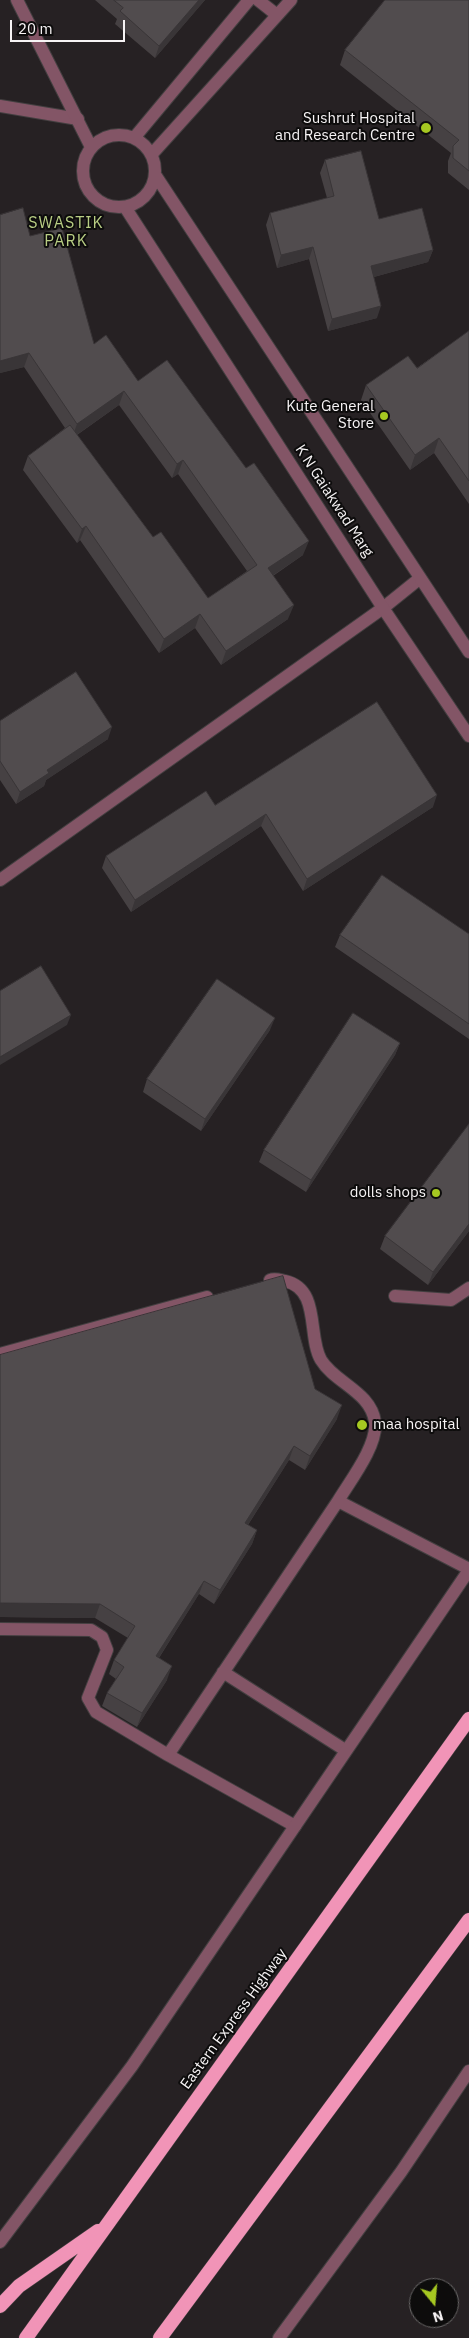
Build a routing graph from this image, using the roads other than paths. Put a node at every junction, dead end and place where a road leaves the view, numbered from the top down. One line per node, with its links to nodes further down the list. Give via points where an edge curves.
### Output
1 (17, 0): 7 (street)
2 (249, 0): 8 (street)
3 (258, 0): 5 (street)
4 (290, 0): 5 (street)
5 (277, 15): 10 (street)
6 (0, 106): 7 (street)
7 (78, 119): 9 (street)
8 (134, 138): 9 (street, via 111,136); 10 (street)
9 (92, 148): 12 (street, via 85,158 83,171 91,194 113,207)
10 (152, 154): 11 (street)
11 (156, 176): 12 (street, via 146,196); 13 (street, K N Gaiakwad Marg)
12 (126, 207): 14 (street, K N Gaiakwad Marg)
13 (419, 579): 14 (street); 15 (street, K N Gaiakwad Marg)
14 (384, 608): 16 (street, K N Gaiakwad Marg); 17 (street)
15 (469, 652)
16 (469, 736)
17 (0, 880)
18 (255, 1284): 23 (street, via 274,1279 293,1283 309,1301 320,1357 327,1368 368,1402 375,1422 374,1441)
19 (469, 1288): 21 (street, via 451,1300)
20 (218, 1294): 22 (street)
21 (395, 1296)
22 (0, 1354)
23 (338, 1501): 24 (street); 26 (street)
24 (469, 1569): 28 (street)
25 (0, 1629): 29 (street, via 91,1630 102,1637 106,1650 88,1698 96,1712)
26 (223, 1672): 28 (street); 29 (street)
27 (469, 1719): 33 (highway, Eastern Express Highway)
28 (345, 1750): 30 (street)
29 (168, 1755): 30 (street)
30 (295, 1826): 34 (street, via 132,2066)
31 (469, 1920): 37 (highway)
32 (469, 2071): 38 (street, via 401,2172)
33 (107, 2225): 35 (highway, via 19,2286); 36 (highway, Eastern Express Highway)
34 (0, 2242)
35 (0, 2306)
36 (26, 2338)
37 (160, 2338)
38 (279, 2338)

